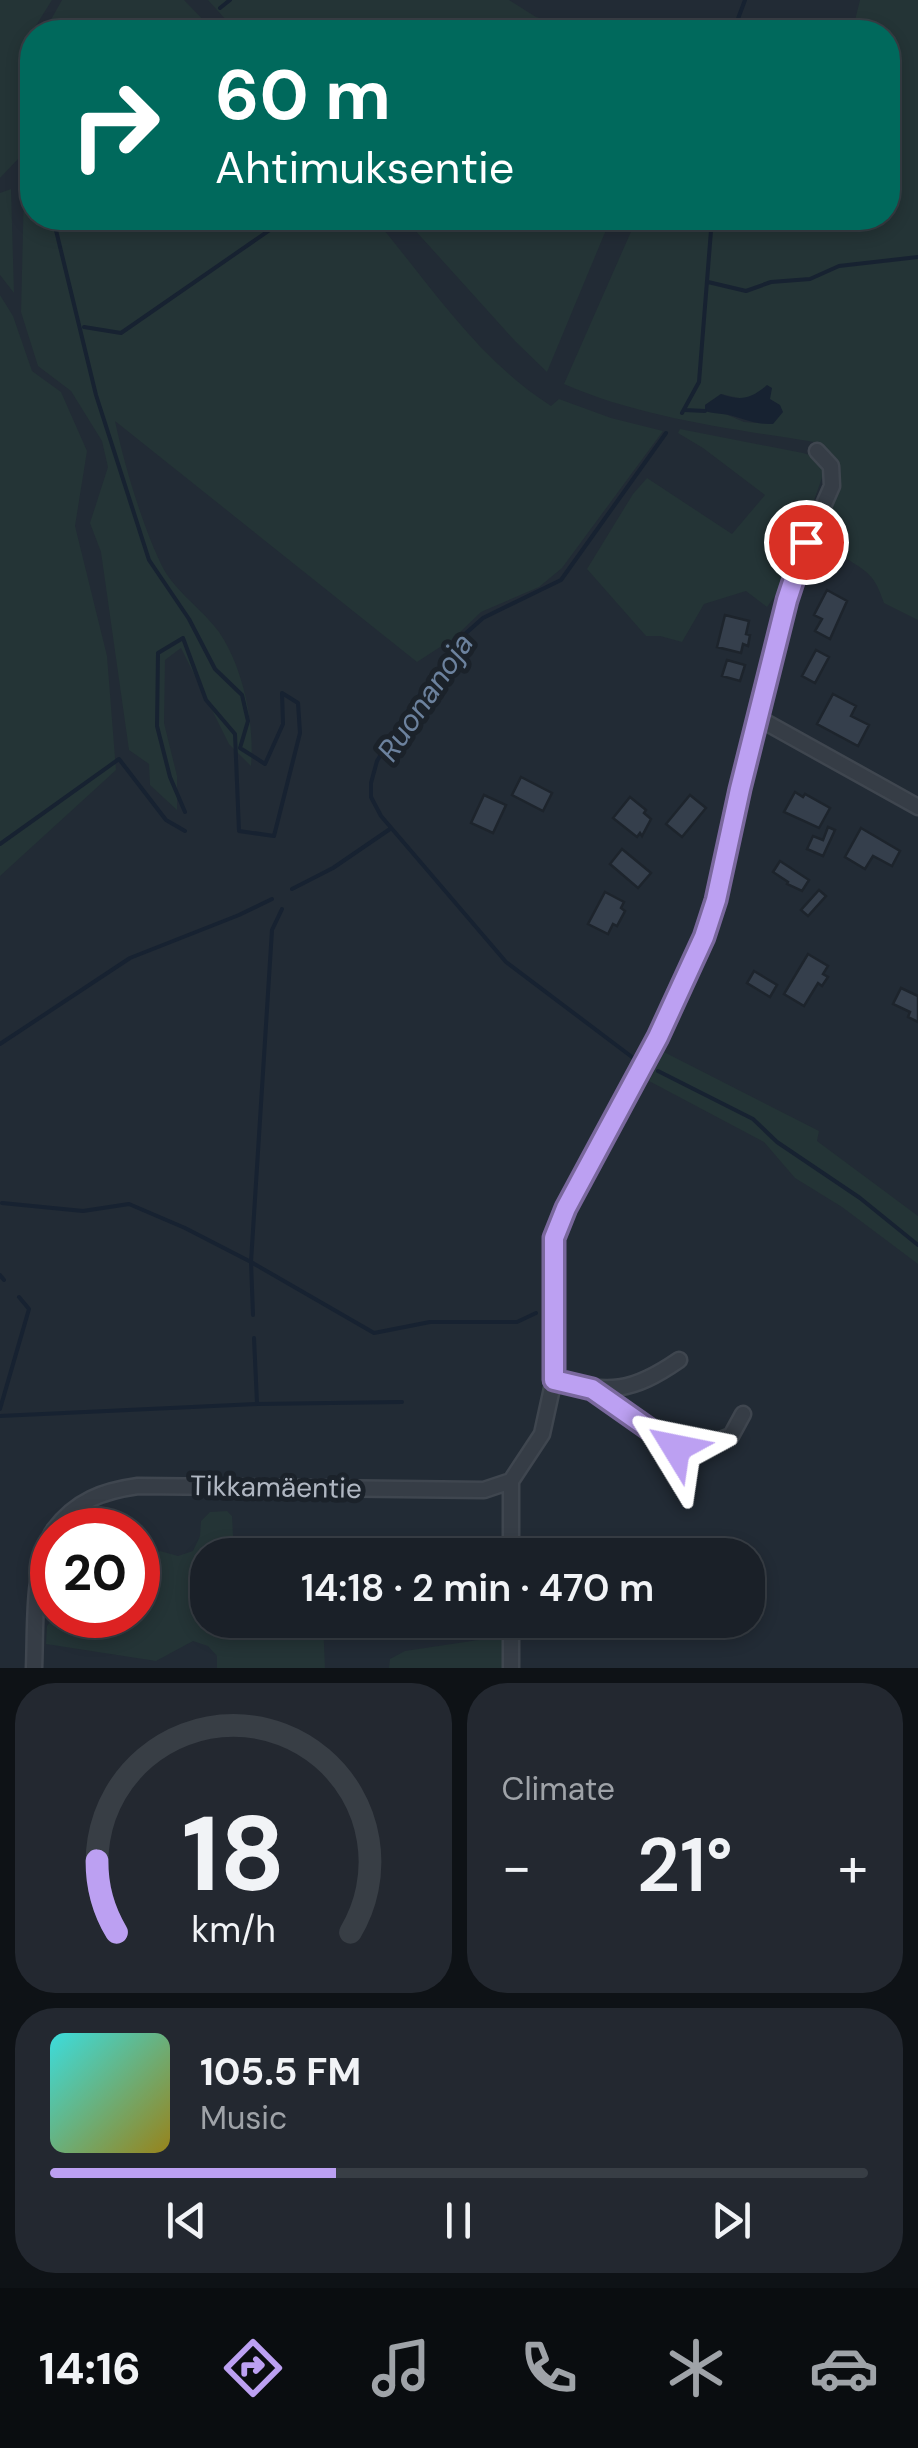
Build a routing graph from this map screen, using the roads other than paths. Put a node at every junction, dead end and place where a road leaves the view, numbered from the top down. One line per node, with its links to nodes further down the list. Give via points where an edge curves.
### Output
1 (816, 451): 2 (street, via 831,466 832,486 794,574)
2 (758, 718): 3 (street); 5 (street, via 704,937 554,1238)
3 (918, 807)
4 (679, 1360): 6 (street, via 632,1387)
5 (554, 1380): 6 (street); 8 (street, via 542,1434)
6 (592, 1389): 7 (street, via 676,1448 731,1436)
7 (743, 1414)
8 (510, 1481): 9 (street, Tikkamäentie, via 484,1490 138,1486 96,1495); 10 (street)
9 (76, 1508)
10 (511, 1538)
11 (35, 1638): 13 (street, Tikkamäentie)
12 (511, 1638): 14 (street)
13 (34, 1668)
14 (511, 1668)

